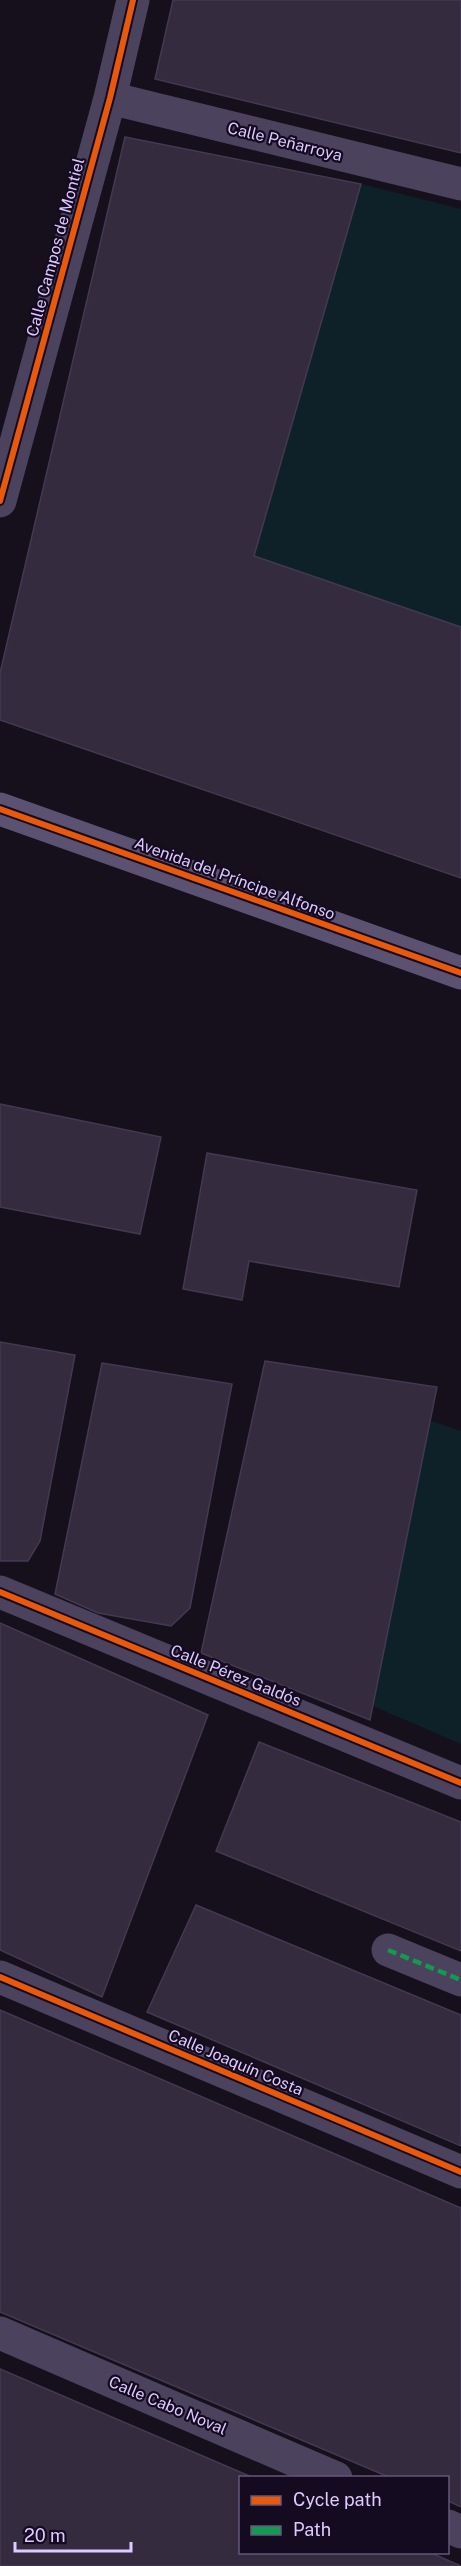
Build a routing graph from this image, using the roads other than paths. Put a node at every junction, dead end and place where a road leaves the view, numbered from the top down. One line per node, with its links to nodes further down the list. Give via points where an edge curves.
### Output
1 (133, 0): 2 (street, Calle Campos de Montiel)
2 (110, 98): 3 (street, Calle Peñarroya); 4 (street, Calle Campos de Montiel)
3 (461, 184)
4 (0, 501)
5 (0, 809): 6 (street, Avenida del Príncipe Alfonso)
6 (461, 973)
7 (0, 1592): 8 (street, Calle Pérez Galdós)
8 (461, 1783)
9 (388, 1950): 11 (street)
10 (0, 1977): 12 (street, Calle Joaquín Costa)
11 (461, 1980)
12 (461, 2172)
13 (0, 2332): 14 (street, Calle Cabo Noval)
14 (331, 2476)

